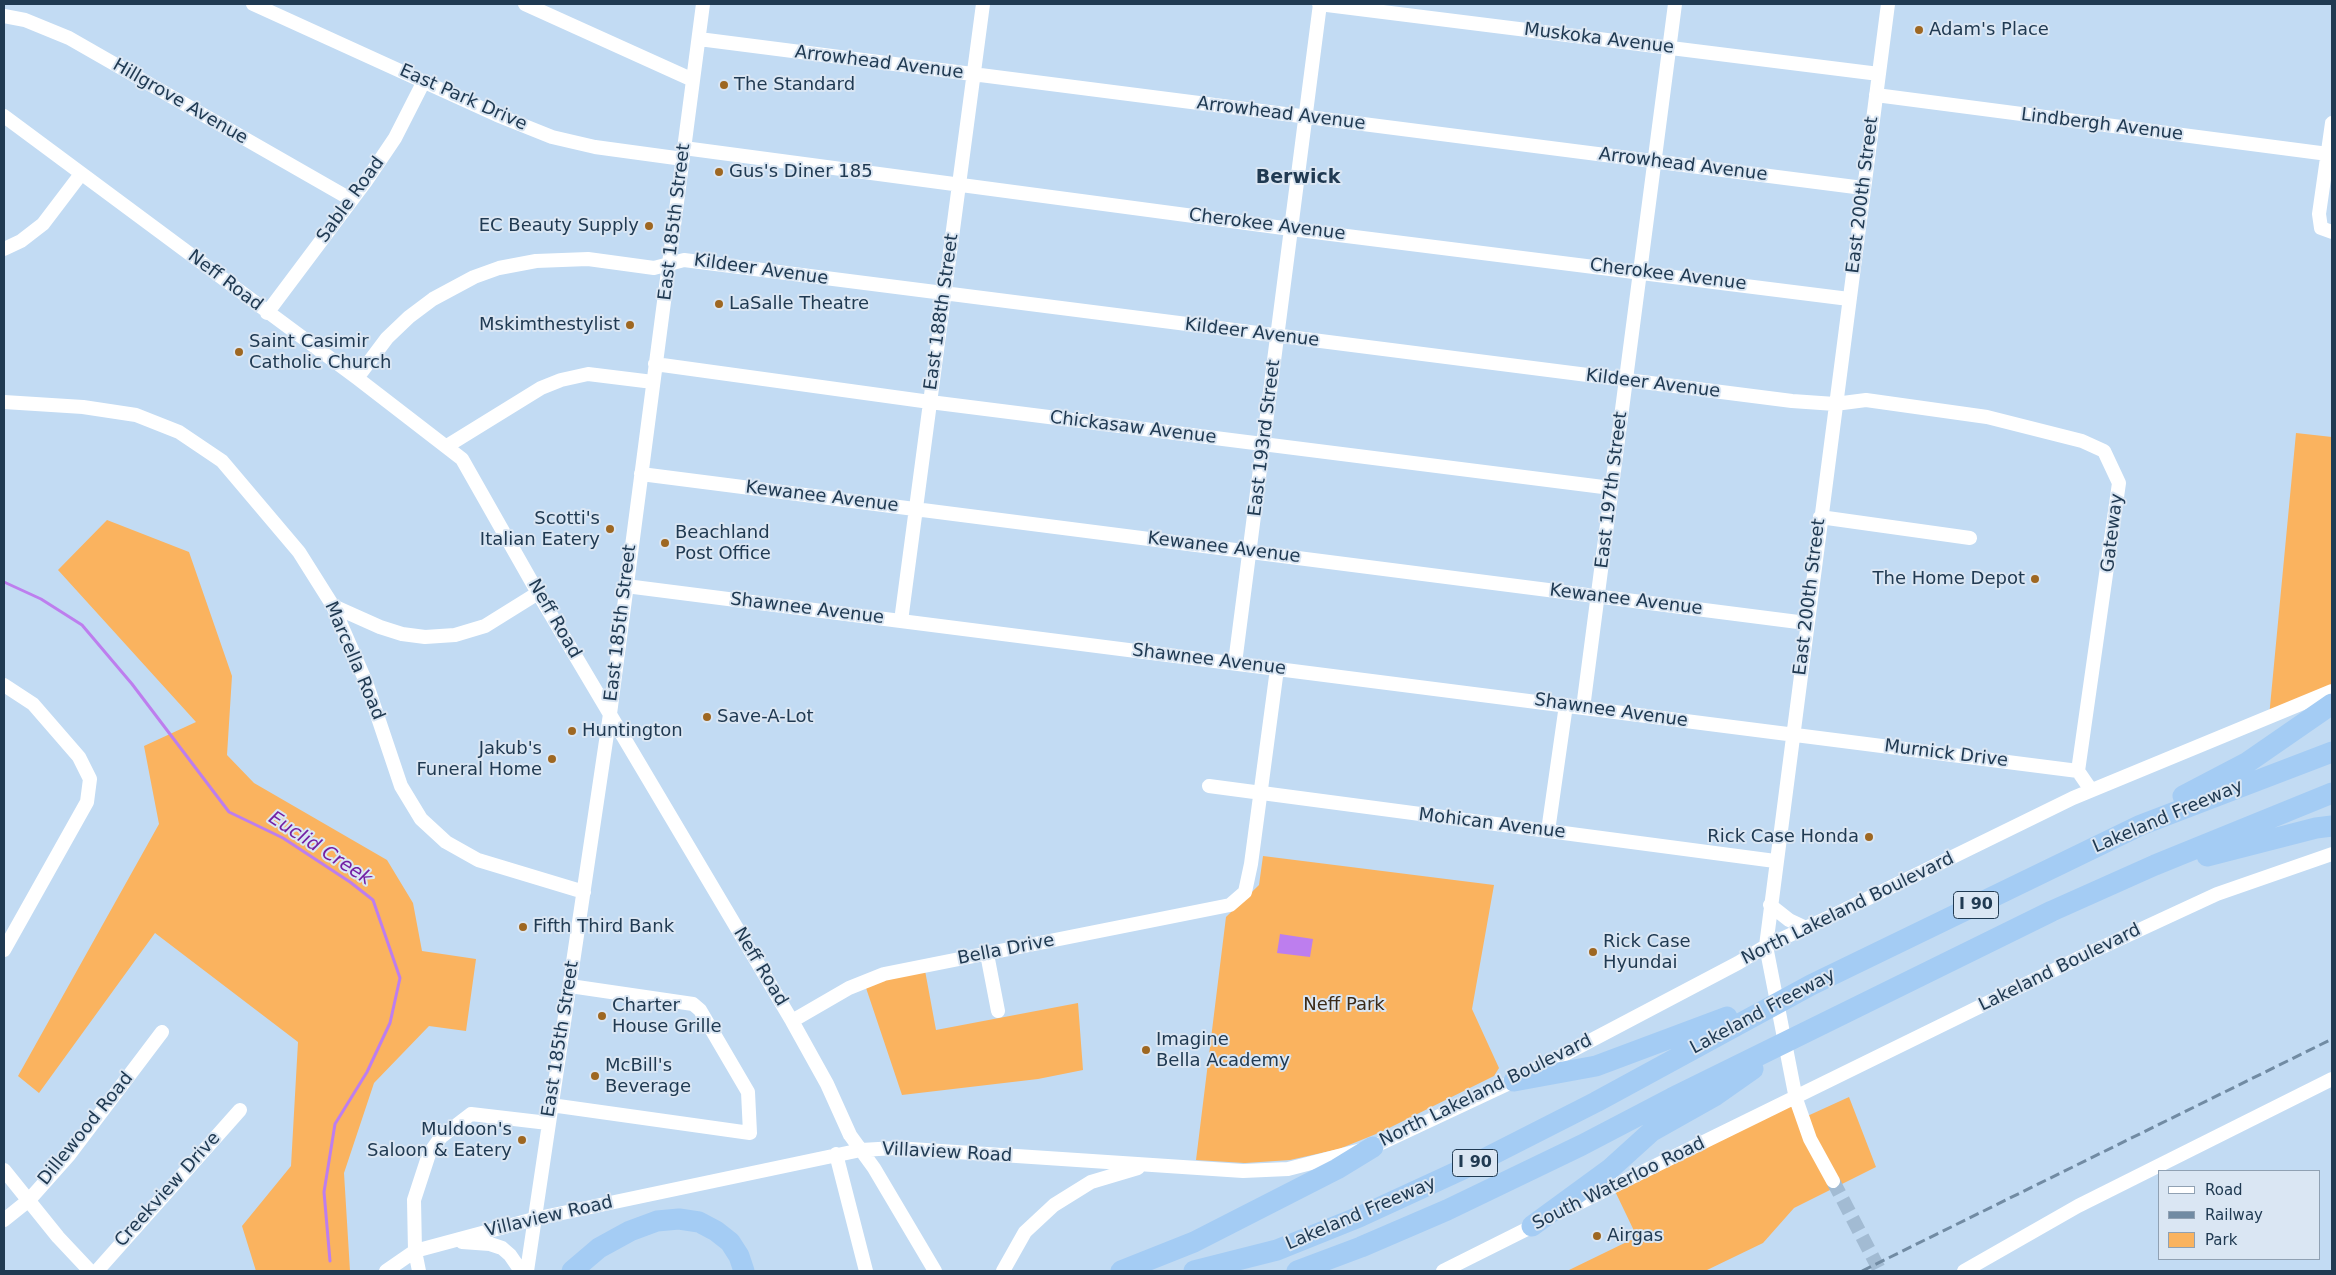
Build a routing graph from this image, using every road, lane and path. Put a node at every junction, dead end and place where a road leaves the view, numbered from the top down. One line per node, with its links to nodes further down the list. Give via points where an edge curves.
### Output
1 (253, 4): 14 (street, East Park Drive)
2 (525, 4): 13 (street)
3 (703, 4): 9 (street, East 185th Street)
4 (982, 4): 12 (street, East 188th Street)
5 (1320, 4): 10 (street, Muskoka Avenue); 17 (street, East 193rd Street)
6 (1675, 4): 10 (street, East 197th Street)
7 (1888, 4): 11 (street, East 200th Street)
8 (4, 16): 25 (street, Hillgrove Avenue, via 26,20 69,38)
9 (699, 39): 12 (street, Arrowhead Avenue); 13 (street, East 185th Street)
10 (1669, 48): 11 (street, Muskoka Avenue); 21 (street, East 197th Street)
11 (1879, 74): 15 (street, East 200th Street)
12 (972, 75): 17 (street, Arrowhead Avenue); 23 (street, East 188th Street)
13 (693, 80): 19 (street, East 185th Street)
14 (424, 81): 19 (street, East Park Drive, via 552,137 595,147); 25 (street, Sable Road, via 395,138)
15 (1876, 95): 20 (street, Lindbergh Avenue); 24 (street, East 200th Street)
16 (4, 116): 22 (street, Neff Road)
17 (1306, 116): 21 (street, Arrowhead Avenue); 26 (street, East 193rd Street)
18 (2332, 123): 20 (street)
19 (684, 154): 23 (street, Cherokee Avenue); 29 (street, East 185th Street)
20 (2328, 154): 27 (street, via 2320,214 2321,228)
21 (1654, 162): 24 (street, Arrowhead Avenue); 30 (street, East 197th Street)
22 (81, 174): 28 (street, via 43,224 21,242); 33 (street, Neff Road)
23 (960, 185): 26 (street, Cherokee Avenue); 31 (street, East 188th Street)
24 (1863, 188): 32 (street, East 200th Street)
25 (352, 200): 33 (street, Sable Road)
26 (1291, 229): 30 (street, Cherokee Avenue); 34 (street, East 193rd Street)
27 (2332, 232)
28 (4, 249)
29 (669, 265): 31 (street, Kildeer Avenue, via 684,260); 35 (street, East 185th Street); 36 (street, Kildeer Avenue, via 654,268 588,259 552,260 499,268 474,277 433,299 410,317 388,338)
30 (1640, 272): 32 (street, Cherokee Avenue); 37 (street, East 197th Street)
31 (944, 295): 34 (street, Kildeer Avenue); 40 (street, East 188th Street)
32 (1849, 299): 41 (street, East 200th Street)
33 (267, 313): 36 (street, Neff Road)
34 (1278, 336): 37 (street, Kildeer Avenue); 42 (street, East 193rd Street)
35 (655, 364): 38 (street, East 185th Street); 40 (street, Chickasaw Avenue)
36 (357, 378): 43 (street, Neff Road)
37 (1626, 381): 41 (street, Kildeer Avenue); 45 (street, East 197th Street)
38 (653, 382): 43 (street, via 588,374 561,380 541,388); 44 (street, East 185th Street)
39 (4, 402): 53 (street, Marcella Road, via 136,415 179,432 222,461 242,483 299,552)
40 (930, 402): 42 (street, Chickasaw Avenue); 46 (street, East 188th Street)
41 (1835, 404): 47 (street, East 200th Street); 66 (street, Gateway, via 1866,400 1987,417 2082,441 2104,451 2119,482)
42 (1264, 444): 45 (street, Chickasaw Avenue); 49 (street, East 193rd Street)
43 (447, 446): 51 (street, Neff Road, via 462,459)
44 (641, 474): 46 (street, Kewanee Avenue); 50 (street, East 185th Street)
45 (1611, 488): 52 (street, East 197th Street)
46 (916, 510): 49 (street, Kewanee Avenue); 54 (street, East 188th Street)
47 (1820, 517): 48 (street); 55 (street, East 200th Street)
48 (1970, 538)
49 (1251, 551): 52 (street, Kewanee Avenue); 56 (street, East 193rd Street)
50 (626, 586): 54 (street, Shawnee Avenue); 63 (street, East 185th Street)
51 (538, 593): 53 (street, via 485,626 454,635 425,637 380,627); 63 (street, Neff Road)
52 (1598, 597): 55 (street, Kewanee Avenue); 62 (street, East 197th Street)
53 (333, 606): 76 (street, Marcella Road, via 366,682 401,786 421,819 446,842 478,860)
54 (900, 621): 56 (street, Shawnee Avenue)
55 (1806, 624): 64 (street, East 200th Street)
56 (1235, 664): 57 (street, Shawnee Avenue)
57 (1277, 669): 61 (street, Shawnee Avenue); 70 (street)
58 (4, 685): 81 (street, via 33,704 79,757 90,780 87,802)
59 (2332, 691): 68 (street, North Lakeland Boulevard)
60 (2332, 704): 71 (highway, via 2248,762 2169,803)
61 (1566, 705): 62 (street, Shawnee Avenue); 73 (street)
62 (1583, 708): 64 (street, Shawnee Avenue)
63 (610, 714): 76 (street, East 185th Street); 86 (street, Neff Road)
64 (1792, 735): 66 (street, Murnick Drive); 75 (street, East 200th Street)
65 (2332, 752): 71 (highway, Lakeland Freeway / I 90)
66 (2078, 772): 68 (street)
67 (1209, 786): 70 (street, Mohican Avenue)
68 (2090, 790): 79 (street, North Lakeland Boulevard)
69 (2332, 793): 78 (highway, I 90)
70 (1261, 795): 73 (street, Mohican Avenue); 82 (street, Bella Drive, via 1245,892 1230,905)
71 (2141, 825): 85 (highway, Lakeland Freeway / I 90)
72 (2332, 826): 78 (highway, via 2185,861)
73 (1548, 831): 75 (street, Mohican Avenue)
74 (2332, 854): 91 (street, Lakeland Boulevard, via 2217,894 2083,956)
75 (1775, 861): 77 (street, East 200th Street)
76 (584, 892): 83 (street, East 185th Street)
77 (1770, 905): 79 (street); 80 (street, East 200th Street)
78 (2052, 911): 88 (highway, I 90, via 1817,1027)
79 (1806, 928): 80 (street, North Lakeland Boulevard)
80 (1766, 946): 90 (street, North Lakeland Boulevard); 91 (street, East 200th Street)
81 (4, 950)
82 (987, 954): 84 (street); 86 (street, Bella Drive, via 884,974 849,988)
83 (570, 986): 92 (street, East 185th Street); 92 (street, via 692,1004 700,1010 748,1092 750,1132)
84 (998, 1011)
85 (1741, 1017): 90 (highway, via 1596,1066); 119 (highway, Lakeland Freeway / I 90, via 1596,1102 1360,1217 1277,1250)
86 (792, 1021): 96 (street, Neff Road, via 827,1084 850,1135)
87 (162, 1032): 101 (street, Dillewood Road, via 69,1155)
88 (1751, 1065): 104 (highway, via 1716,1095 1652,1131 1610,1169); 120 (highway, Lakeland Freeway / I 90, via 1447,1210)
89 (2332, 1079): 122 (street, via 2078,1206)
90 (1514, 1081): 95 (street, North Lakeland Boulevard)
91 (1796, 1099): 100 (street, East 200th Street, via 1810,1139); 104 (street, South Waterloo Road)
92 (550, 1104): 94 (street, East 185th Street)
93 (240, 1110): 108 (street, Creekview Drive)
94 (548, 1123): 102 (street, East 185th Street); 106 (street, via 471,1114 441,1137 429,1154 414,1200)
95 (1373, 1147): 98 (street, Villaview Road, via 1288,1169 1243,1171); 118 (highway, via 1337,1169 1194,1242)
96 (861, 1150): 97 (street, Villaview Road); 98 (street, Villaview Road, via 896,1148); 116 (street, Neff Road)
97 (836, 1154): 102 (street, Villaview Road); 115 (street)
98 (1148, 1164): 117 (street, via 1092,1182 1054,1204 1026,1232)
99 (4, 1170): 101 (street)
100 (1833, 1181)
101 (28, 1200): 103 (street, Dillewood Road); 107 (street)
102 (534, 1219): 105 (street, Villaview Road); 112 (street, East 185th Street)
103 (4, 1220)
104 (1532, 1226): 121 (street, South Waterloo Road)
105 (451, 1241): 106 (street, Villaview Road); 111 (street, via 502,1248)
106 (415, 1251): 109 (street, Villaview Road); 110 (street)
107 (90, 1271)
108 (97, 1271)
109 (386, 1271)
110 (419, 1271)
111 (521, 1271)
112 (526, 1271)
113 (572, 1271): 114 (highway, via 599,1248 630,1231 657,1221 680,1219 699,1222 730,1242)
114 (744, 1271)
115 (866, 1271)
116 (935, 1271)
117 (1004, 1271)
118 (1122, 1271)
119 (1194, 1271)
120 (1297, 1271)
121 (1443, 1271)
122 (1964, 1271)

